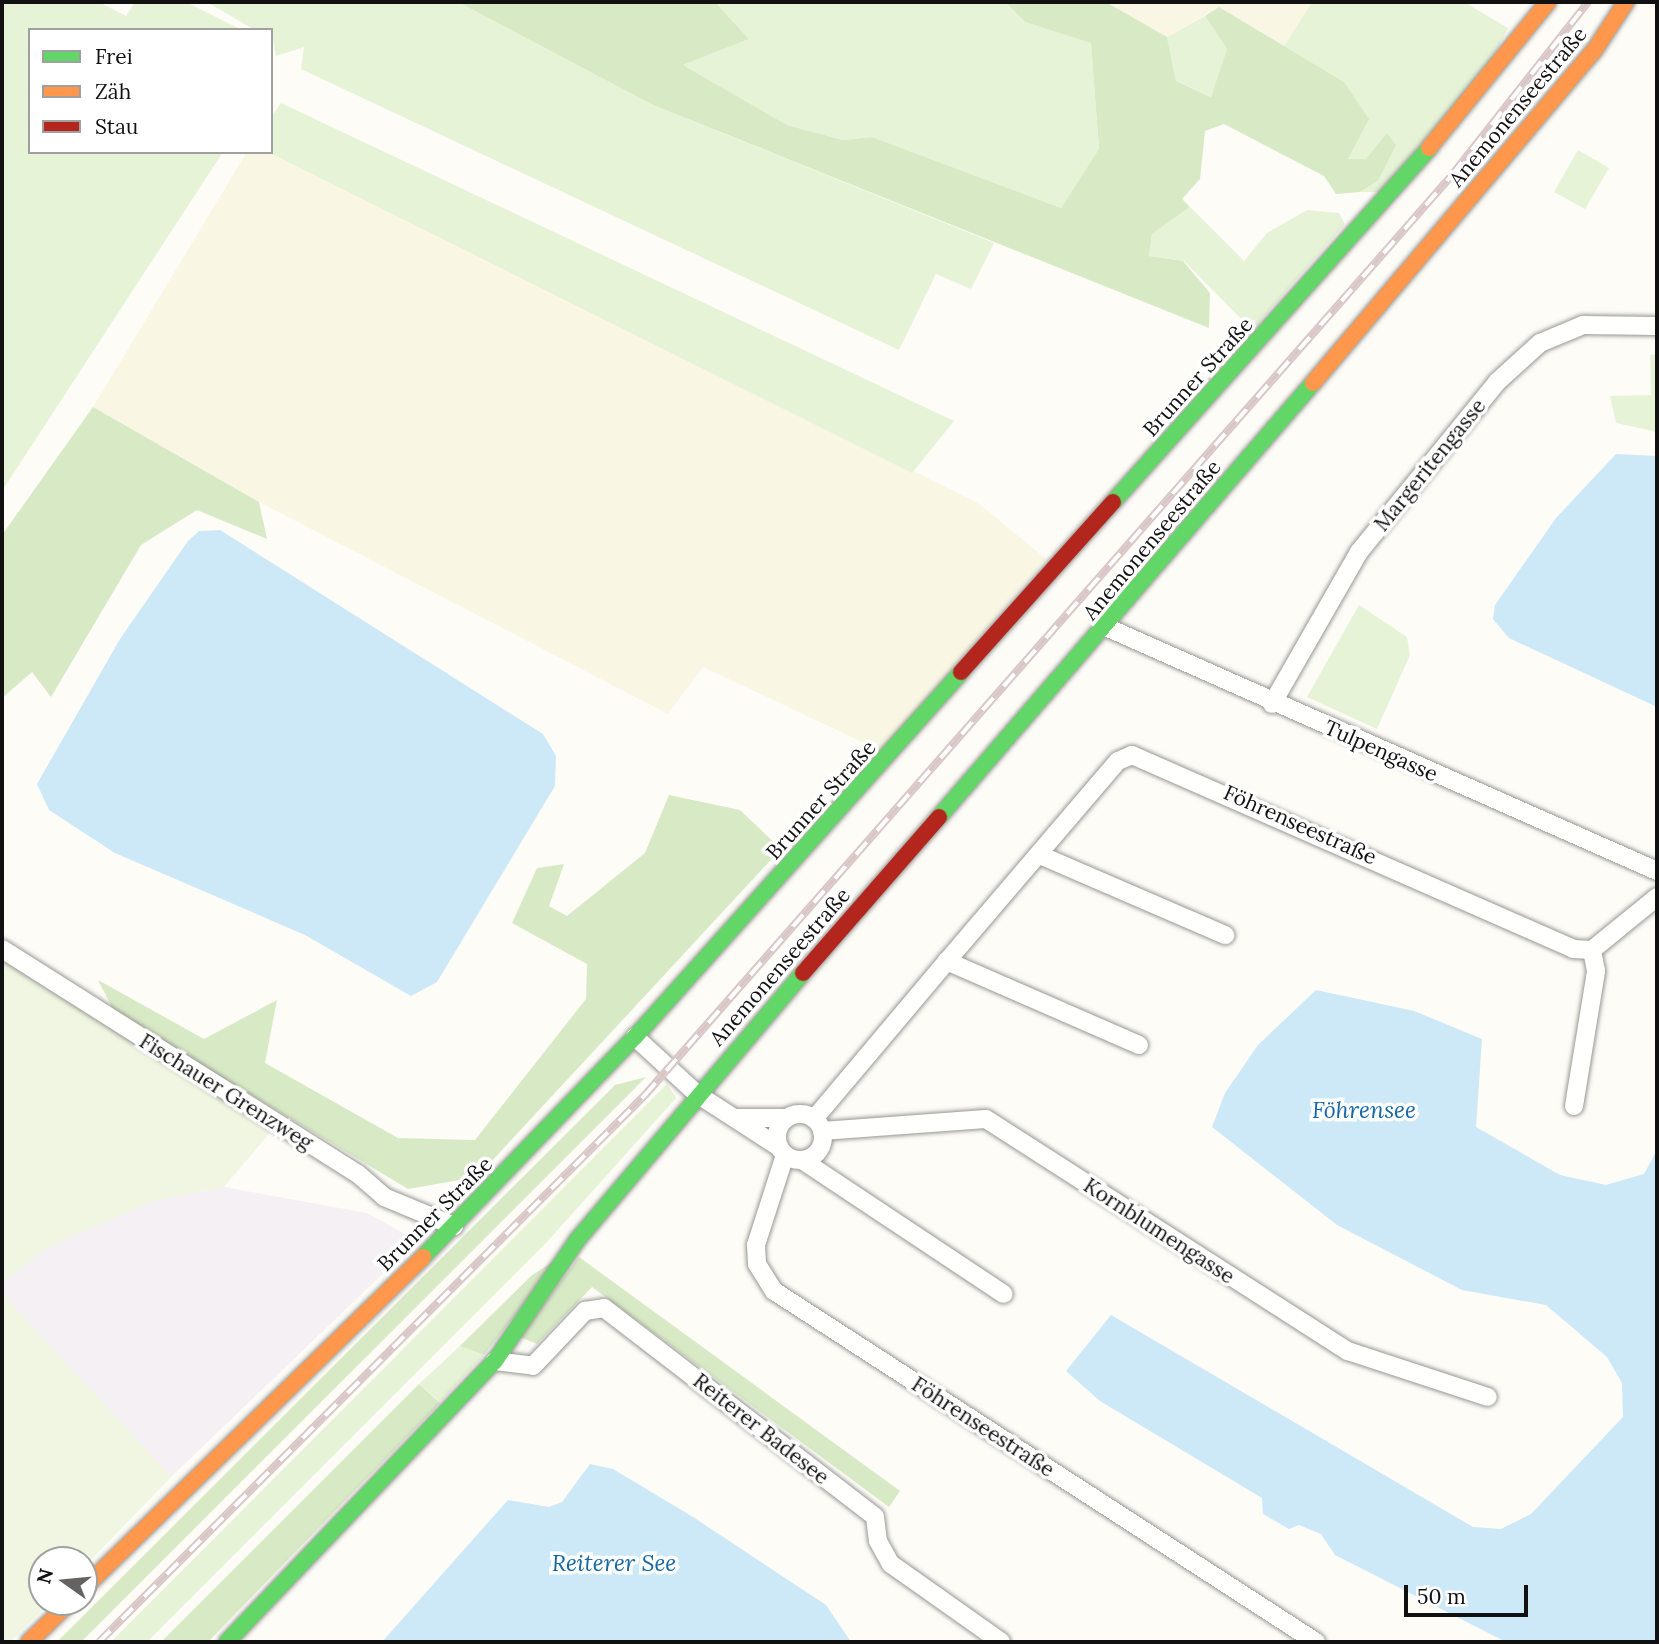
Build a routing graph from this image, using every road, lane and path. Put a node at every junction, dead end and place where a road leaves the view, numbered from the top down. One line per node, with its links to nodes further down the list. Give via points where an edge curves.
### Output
1 (1548, 2): 13 (main road, Brunner Straße, via 1453,121)
2 (1626, 2): 4 (main road, Anemonenseestraße, via 1594,51)
3 (1657, 326): 5 (street, Margeritengasse, via 1583,325 1539,343 1497,382 1359,552)
4 (1107, 626): 5 (street, Tulpengasse); 15 (main road, Anemonenseestraße)
5 (1272, 704): 7 (street, Tulpengasse)
6 (1040, 855): 9 (street); 11 (street, Föhrenseestraße, via 1118,761 1146,756 1573,949); 12 (street, Föhrenseestraße)
7 (1657, 871)
8 (1653, 907): 11 (street)
9 (1225, 935)
10 (2, 949): 21 (street, Fischauer Grenzweg, via 359,1174 384,1198)
11 (1592, 950): 16 (street, via 1597,971)
12 (947, 961): 14 (street); 19 (street, Föhrenseestraße)
13 (635, 1037): 15 (street); 21 (main road, Brunner Straße)
14 (1139, 1045)
15 (697, 1094): 17 (street); 23 (main road, via 578,1239)
16 (1574, 1106)
17 (737, 1118): 18 (street, Kornblumengasse); 20 (street)
18 (787, 1118): 19 (street, Kornblumengasse); 20 (street, Föhrenseestraße, via 777,1134)
19 (818, 1125): 20 (street, Föhrenseestraße, via 821,1146); 24 (street, Kornblumengasse, via 985,1119 1348,1350)
20 (789, 1154): 22 (street); 30 (street, Föhrenseestraße, via 756,1245 757,1264 774,1292)
21 (454, 1226): 25 (main road, Brunner Straße)
22 (1004, 1294)
23 (495, 1361): 28 (main road); 29 (street, Reiterer Badesee, via 533,1366 584,1311 604,1308 875,1517 878,1541 891,1564)
24 (1488, 1398)
25 (98, 1574)
26 (56, 1616): 27 (main road)
27 (29, 1642)
28 (227, 1642)
29 (1001, 1642)
30 (1316, 1642)

